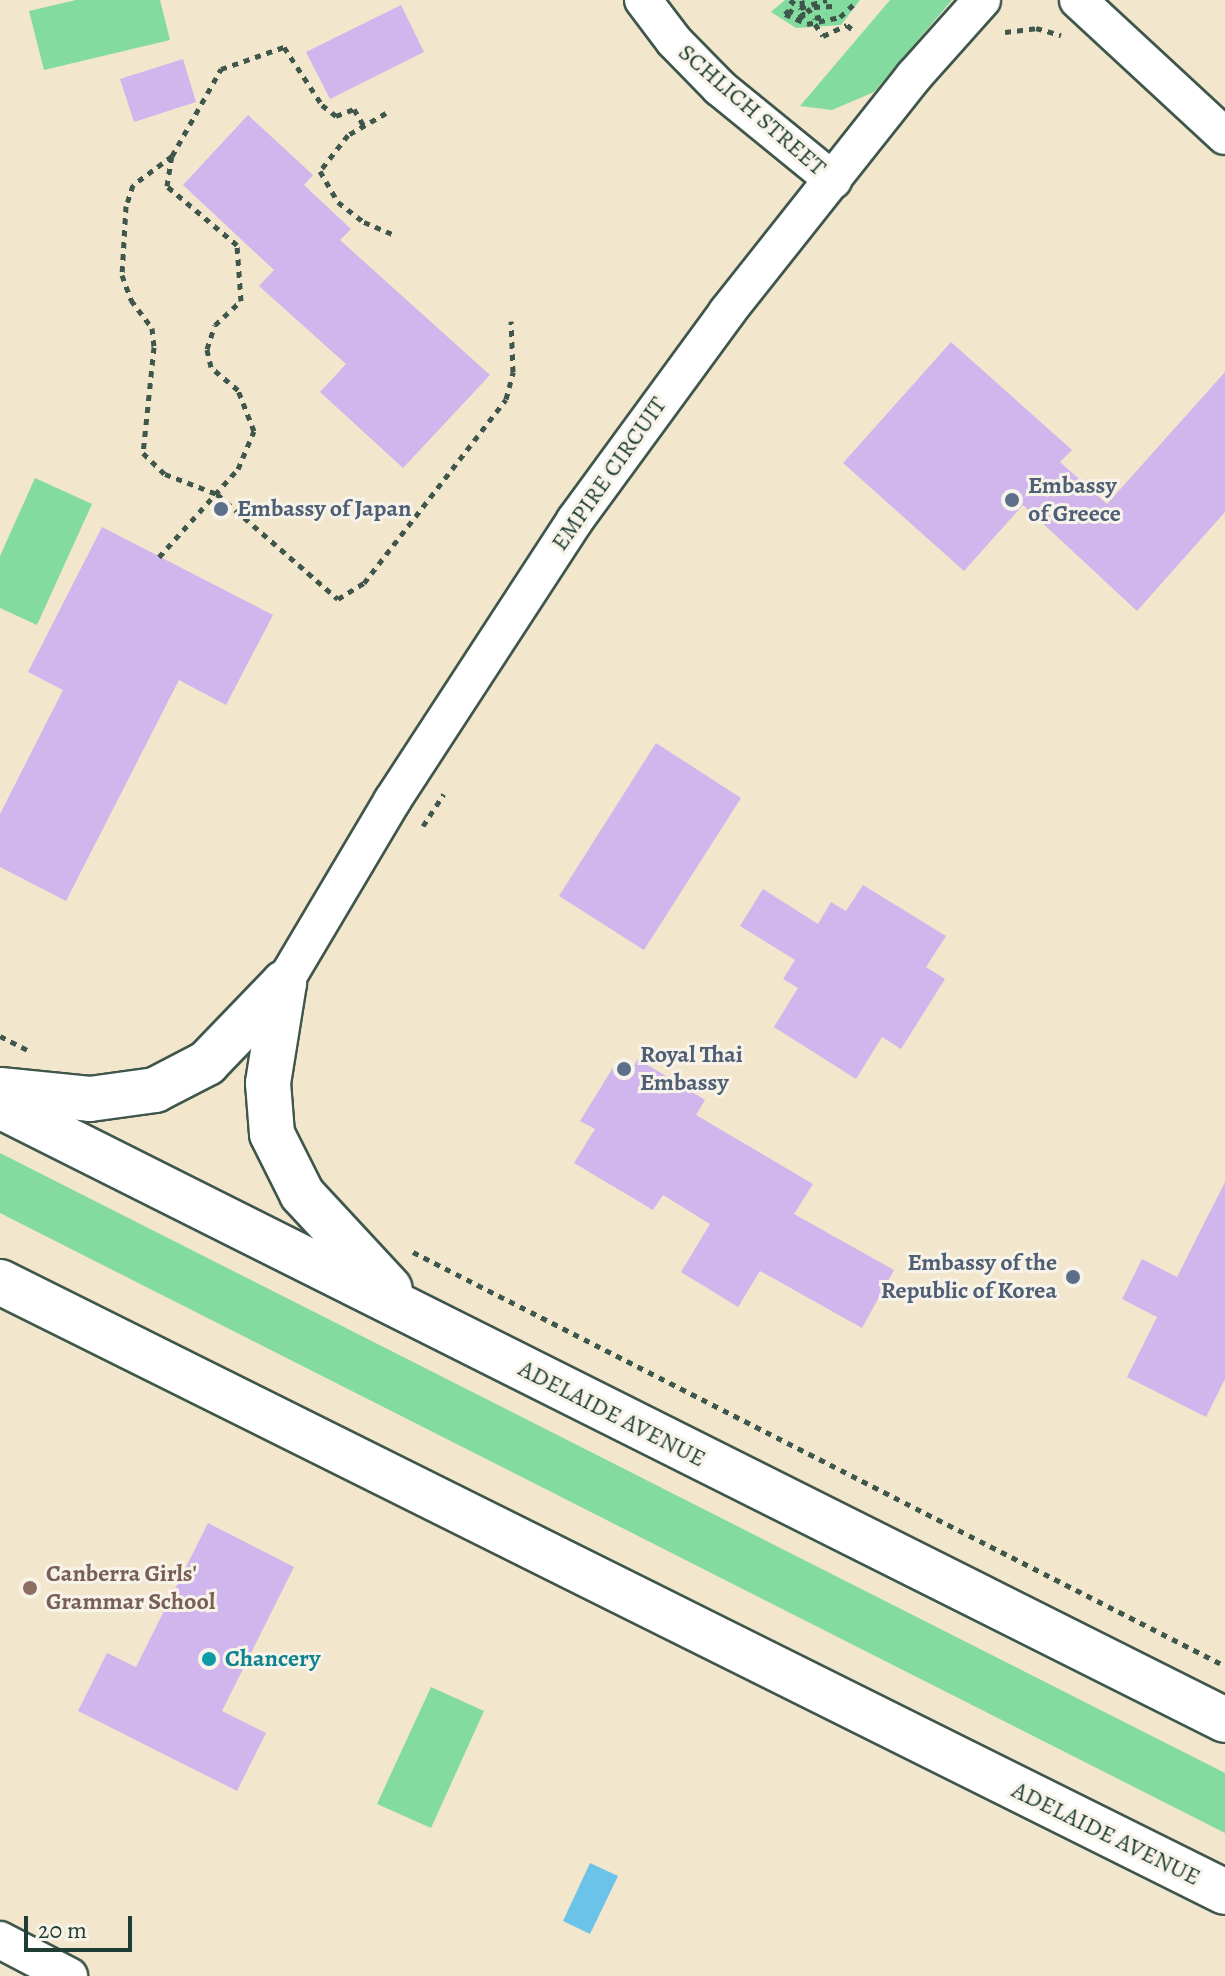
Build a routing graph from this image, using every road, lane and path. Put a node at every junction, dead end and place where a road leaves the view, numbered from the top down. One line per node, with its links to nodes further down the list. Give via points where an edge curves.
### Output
1 (643, 0): 21 (street, SCHLICH STREET, via 720,88)
2 (790, 0): 11 (path)
3 (802, 0): 11 (path)
4 (827, 0): 9 (path); 10 (path)
5 (839, 0): 9 (path)
6 (982, 0): 21 (street, EMPIRE CIRCUIT)
7 (1078, 0): 19 (street)
8 (857, 1): 13 (path, via 840,17)
9 (833, 6): 10 (path)
10 (814, 7): 11 (path)
11 (805, 8): 12 (path, via 815,18); 13 (path, via 803,19 789,10 785,16)
12 (827, 15)
13 (815, 24): 14 (path, via 823,36 847,25)
14 (855, 32)
15 (1001, 34): 16 (path, via 1036,28)
16 (1070, 41)
17 (386, 113): 18 (path)
18 (364, 126): 20 (path, via 354,109 336,116 322,105 284,47 221,69); 22 (path, via 330,155 320,171 323,184 364,222)
19 (1225, 136)
20 (172, 156): 24 (path, via 167,186 224,230 240,255 241,301 215,325 207,349 211,367 238,390 254,431 246,458); 24 (path, via 133,185 126,206 122,275 131,300 152,328 154,347 143,453 165,474)
21 (833, 180): 28 (street, EMPIRE CIRCUIT, via 727,312 575,520 392,801)
22 (395, 235)
23 (511, 321): 24 (path, via 513,372 506,399 350,596 338,599 327,593)
24 (217, 494): 25 (path)
25 (159, 557)
26 (450, 784): 27 (path)
27 (417, 834)
28 (284, 983): 29 (highway, via 207,1063 155,1090 90,1099); 33 (highway, via 268,1083 269,1119 279,1152 332,1232)
29 (0, 1090)
30 (0, 1106): 33 (highway, ADELAIDE AVENUE)
31 (406, 1249): 34 (path)
32 (0, 1282): 36 (highway, ADELAIDE AVENUE)
33 (419, 1318): 35 (highway, ADELAIDE AVENUE)
34 (1225, 1666)
35 (1225, 1720)
36 (1225, 1892)
37 (0, 1940): 38 (street)
38 (69, 1976)

